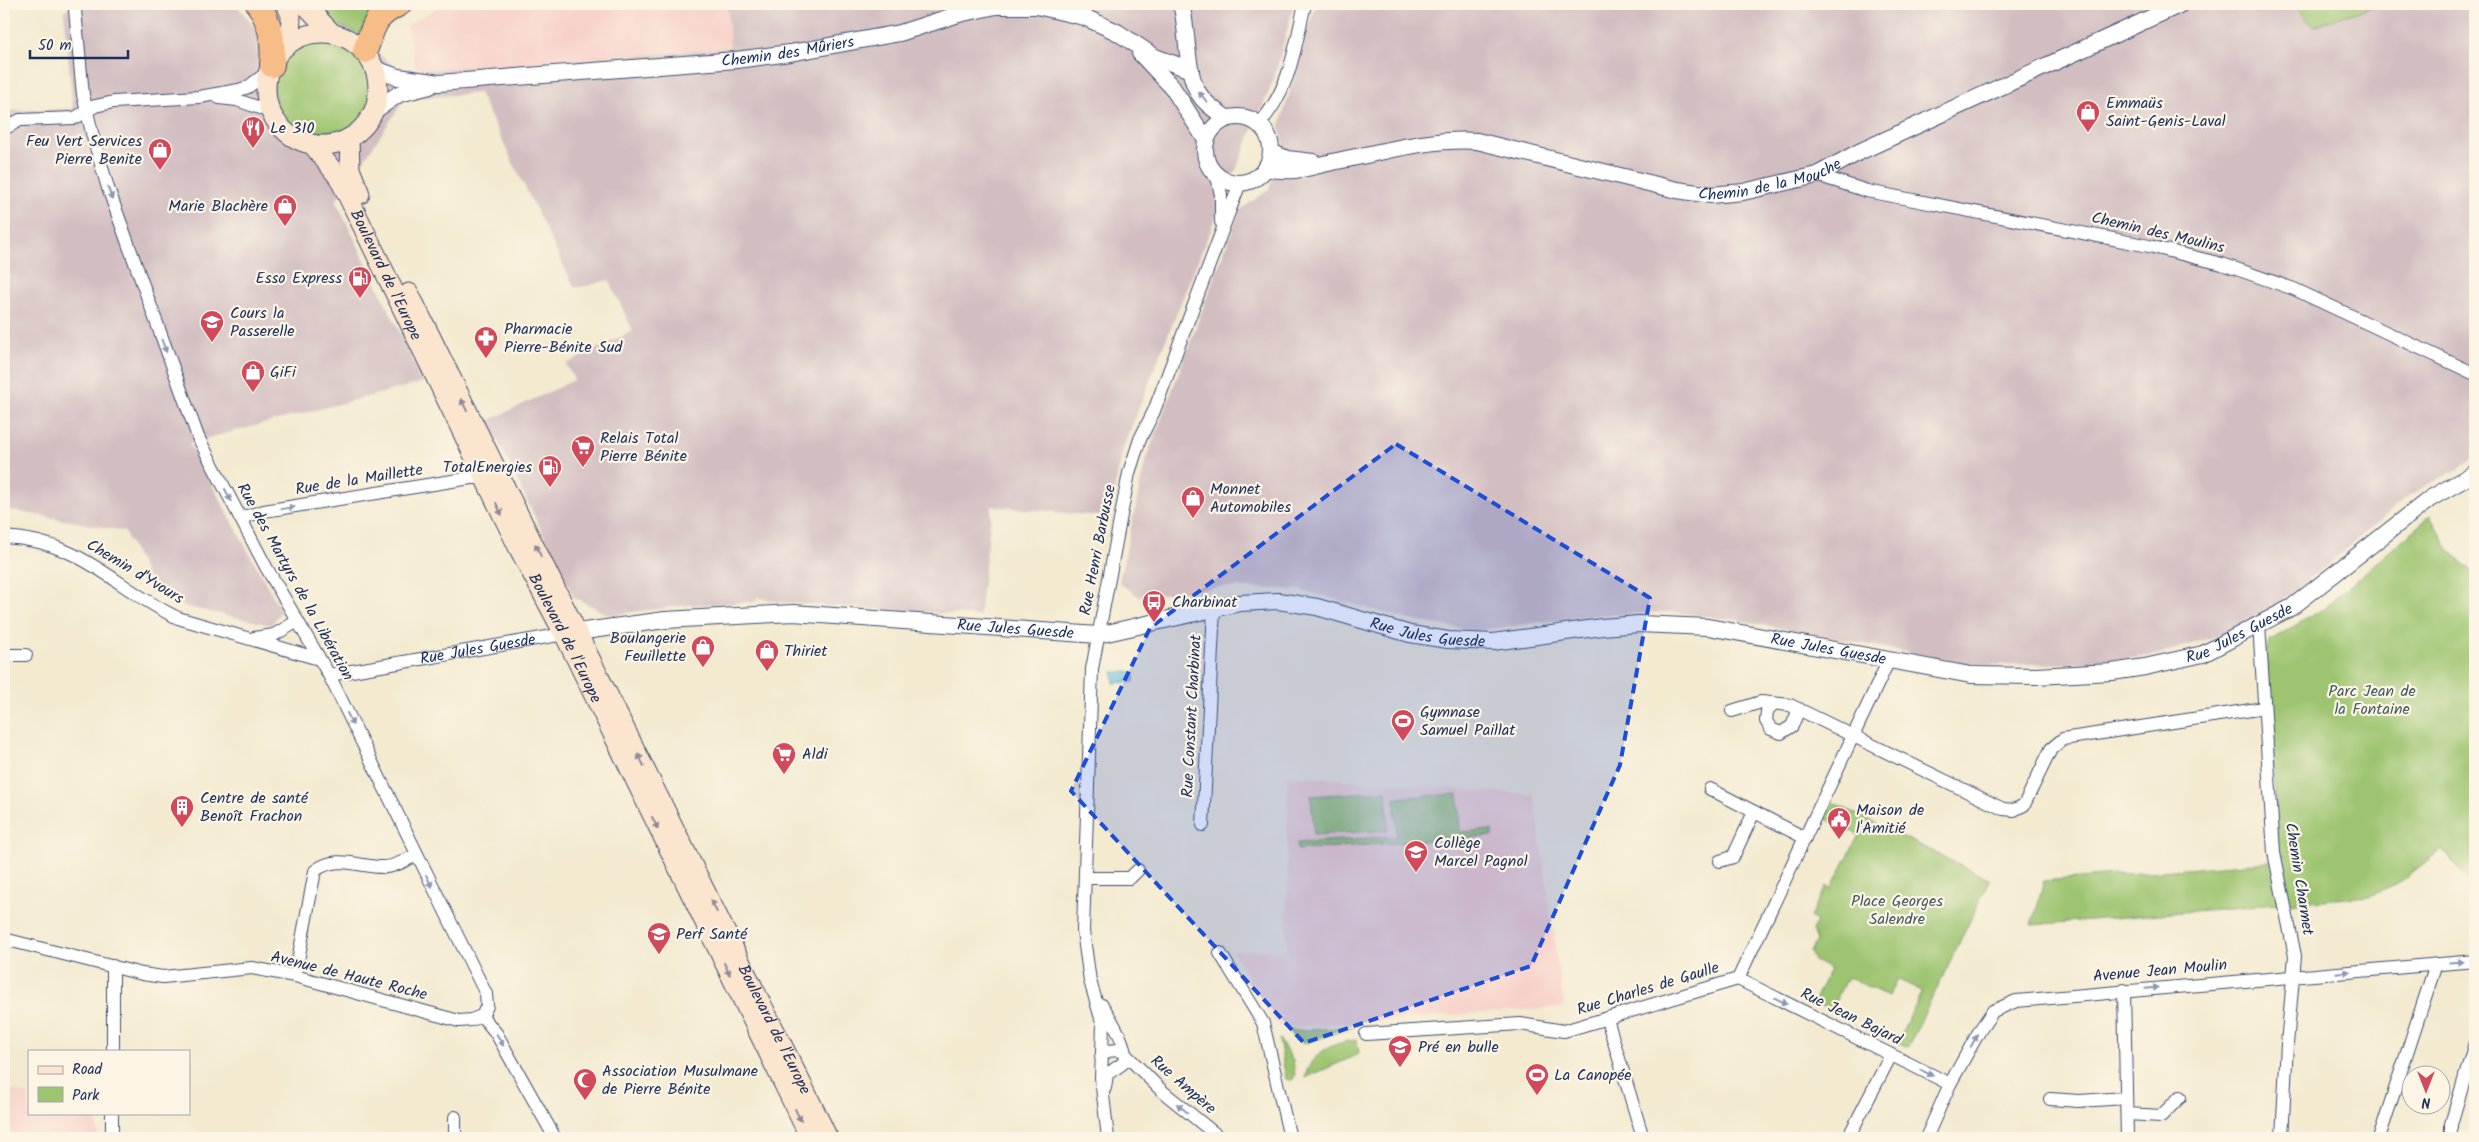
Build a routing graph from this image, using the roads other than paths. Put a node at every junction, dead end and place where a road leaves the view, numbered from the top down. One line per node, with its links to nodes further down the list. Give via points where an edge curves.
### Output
1 (258, 4): 14 (highway, via 267,17 274,42)
2 (286, 4): 12 (main road, via 291,15)
3 (304, 4): 10 (main road)
4 (399, 4): 13 (highway, via 382,12 374,25)
5 (1175, 4): 15 (street)
6 (1181, 4): 15 (street, via 1186,22)
7 (1306, 4): 23 (street, via 1285,85 1272,110)
8 (2180, 4): 31 (street, Chemin de la Mouche, via 1859,152)
9 (75, 10): 20 (street, Rue des Martyrs de la Libération)
10 (334, 34): 12 (main road, via 314,33); 13 (main road, via 351,40)
11 (1127, 39): 15 (street, Chemin des Mûriers, via 1156,57); 16 (street, Chemin des Mûriers, via 1084,17 1064,11 1037,6 996,6 900,33 790,54); 18 (street, Chemin des Mûriers)
12 (290, 42): 14 (main road)
13 (370, 60): 16 (street, Chemin des Mûriers, via 398,77); 19 (main road, via 379,90)
14 (270, 68): 17 (street, via 248,87); 21 (main road, via 266,96)
15 (1185, 68): 18 (street); 22 (street, one-way to 15, via 1202,98)
16 (439, 83): 19 (street, Chemin des Mûriers, via 398,94)
17 (200, 97): 20 (street, via 114,102 95,106); 21 (street, via 238,100)
18 (1182, 101): 26 (street, Chemin des Mûriers)
19 (375, 110): 25 (main road, via 360,131)
20 (86, 112): 24 (street, via 75,118 20,120); 38 (street, Rue des Martyrs de la Libération, one-way to 38, via 108,188 198,437)
21 (271, 112): 27 (main road, via 292,136)
22 (1226, 118): 23 (street, via 1243,117); 26 (street, via 1217,123)
23 (1259, 124): 28 (street, via 1270,142)
24 (4, 129)
25 (349, 138): 27 (main road, via 325,145); 43 (main road, Boulevard de l'Europe, one-way to 25, via 525,524 354,182 348,160)
26 (1206, 140): 32 (street, via 1205,156)
27 (312, 144): 37 (main road, Boulevard de l'Europe, via 339,178)
28 (1271, 152): 29 (street, Chemin de la Mouche, via 1299,161); 30 (street)
29 (1330, 162): 30 (street, Chemin de la Mouche, via 1283,172); 31 (street, Chemin de la Mouche, via 1455,139 1477,141 1676,190 1711,195 1743,192)
30 (1265, 168): 33 (street, via 1258,176)
31 (1817, 175): 35 (street, Chemin des Moulins, via 1866,191 2140,244 2222,264 2294,289)
32 (1217, 176): 33 (street); 34 (street, Rue Henri Barbusse, via 1222,218)
33 (1240, 183): 34 (street, Rue Henri Barbusse)
34 (1217, 244): 44 (street, Rue Henri Barbusse, via 1129,473)
35 (2475, 374)
36 (2475, 473): 42 (street, Rue Jules Guesde, via 2431,498 2298,602)
37 (485, 478): 38 (street, Rue de la Maillette, one-way to 37, via 264,511); 43 (main road, Boulevard de l'Europe, one-way to 43, via 518,547)
38 (240, 518): 41 (street, Rue des Martyrs de la Libération)
39 (4, 536): 45 (street, Chemin d'Yvours, via 38,540 58,547 104,571 158,609 178,618)
40 (1214, 609): 44 (street, Rue Jules Guesde); 49 (street, Rue Jules Guesde, via 1278,601 1317,607 1410,634 1494,642 1602,627 1673,624 1708,627); 58 (street, Rue Constant Charbinat)
41 (296, 622): 45 (street, Chemin d'Yvours, via 274,636); 48 (street, Rue des Martyrs de la Libération)
42 (2259, 626): 49 (street, Rue Jules Guesde, via 2203,654 2112,672 1990,676 1954,673); 52 (street, Chemin Charmet)
43 (570, 633): 44 (street, Rue Jules Guesde, via 657,620 793,613); 50 (street, Rue Jules Guesde); 94 (main road, Boulevard de l'Europe, one-way to 94); 95 (main road, Boulevard de l'Europe, one-way to 43)
44 (1098, 635): 63 (street, Rue Henri Barbusse, via 1092,669)
45 (249, 638): 48 (street, Chemin d'Yvours)
46 (4, 655): 47 (street)
47 (26, 655)
48 (319, 659): 50 (street, Rue des Martyrs de la Libération)
49 (1889, 660): 55 (street, Rue Charles de Gaulle)
50 (329, 675): 60 (street, Rue des Martyrs de la Libération, one-way to 60)
51 (1774, 704): 53 (street); 53 (street, via 1767,710 1766,721 1770,729 1781,733 1792,726); 54 (street, via 1761,702)
52 (2264, 708): 55 (street, via 2063,739 2051,749 2024,805 2014,810 2003,809); 70 (street, Chemin Charmet, via 2274,852 2294,950)
53 (1799, 709): 55 (street)
54 (1732, 711)
55 (1854, 737): 59 (street, Rue Charles de Gaulle)
56 (1710, 790): 57 (street)
57 (1754, 812): 59 (street); 61 (street, via 1733,857)
58 (1203, 826)
59 (1805, 838): 71 (street, Rue Charles de Gaulle)
60 (417, 855): 69 (street, via 385,868 335,861 323,864 315,871); 74 (street, Rue des Martyrs de la Libération, one-way to 74, via 486,994 487,1006)
61 (1720, 861)
62 (1138, 870): 63 (street, via 1130,878)
63 (1085, 878): 73 (street, Rue Henri Barbusse, via 1085,956)
64 (4, 939): 68 (street, Avenue de Haute Roche)
65 (1220, 953): 98 (street, via 1263,1023)
66 (2475, 961): 67 (street, Avenue Jean Moulin, one-way to 66)
67 (2436, 964): 70 (street, Avenue Jean Moulin, one-way to 67); 103 (street)
68 (113, 966): 69 (street, Avenue de Haute Roche, via 163,977 252,968); 78 (street)
69 (295, 976): 74 (street, Avenue de Haute Roche, via 459,1021)
70 (2294, 976): 72 (street, Avenue Jean Moulin, one-way to 70); 102 (street, Chemin Charmet)
71 (1738, 979): 75 (street, Rue Charles de Gaulle); 80 (street, Rue Jean Bajard, one-way to 80)
72 (2124, 990): 82 (street, Avenue Jean Moulin, one-way to 72, via 1994,1011 2016,1000); 85 (street)
73 (1095, 995): 79 (street, Rue Henri Barbusse, via 1109,1014); 81 (street, Rue Henri Barbusse, via 1103,1025)
74 (482, 1016): 93 (street, one-way to 93, via 496,1033)
75 (1607, 1019): 76 (street, Rue Charles de Gaulle, via 1564,1031 1520,1024); 99 (street)
76 (1366, 1034)
77 (2475, 1044): 104 (street, via 2451,1124)
78 (113, 1050)
79 (1126, 1055): 81 (street, via 1118,1050 1108,1051); 83 (street, Rue Henri Barbusse, via 1123,1062 1107,1074); 97 (street, Rue Ampère, one-way to 79, via 1162,1092)
80 (1891, 1055): 82 (street, Rue Jean Bajard, one-way to 82); 90 (street)
81 (1101, 1057): 83 (street, Rue Henri Barbusse)
82 (1950, 1084): 100 (street, Avenue Jean Moulin)
83 (1104, 1093): 96 (street, Rue Henri Barbusse)
84 (2180, 1097): 88 (street, via 2161,1116)
85 (2126, 1098): 86 (street); 88 (street)
86 (2050, 1099)
87 (112, 1114): 91 (street)
88 (2127, 1114): 101 (street)
89 (455, 1118): 92 (street)
90 (1849, 1136)
91 (112, 1138)
92 (455, 1138)
93 (555, 1138)
94 (810, 1138)
95 (828, 1138)
96 (1108, 1138)
97 (1220, 1138)
98 (1290, 1138)
99 (1643, 1138)
100 (1926, 1138)
101 (2127, 1138)
102 (2282, 1138)
103 (2379, 1138)
104 (2451, 1138)

